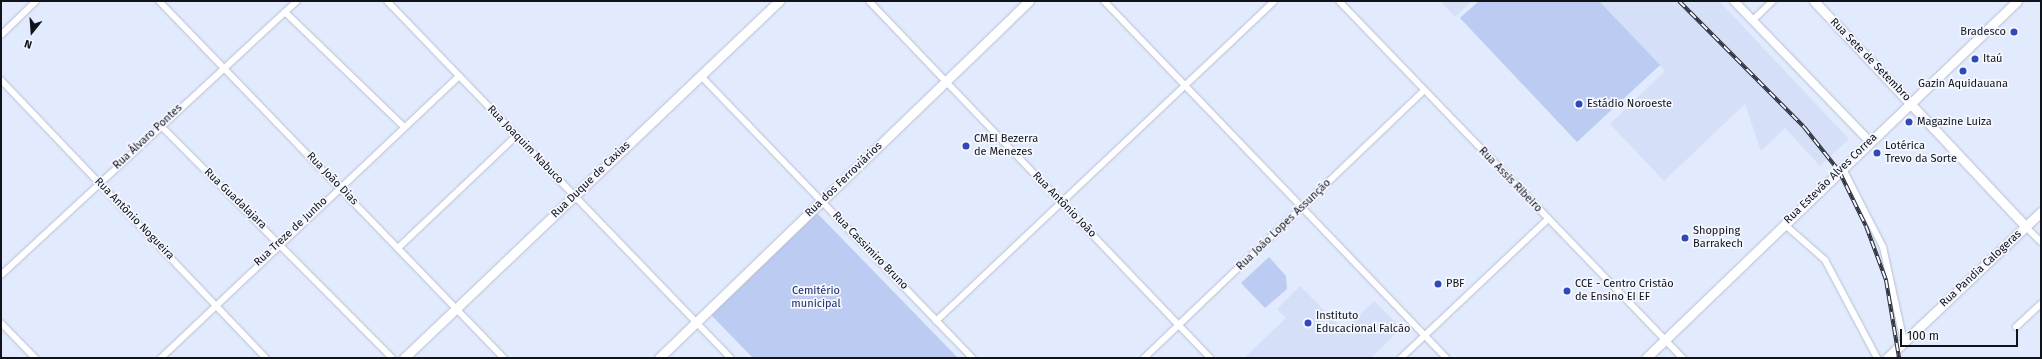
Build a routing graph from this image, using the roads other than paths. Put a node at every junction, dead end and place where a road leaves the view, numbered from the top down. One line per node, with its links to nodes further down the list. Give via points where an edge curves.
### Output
1 (36, 1): 17 (street)
2 (159, 1): 18 (street, Rua João Dias)
3 (297, 1): 15 (street, Rua Álvaro Pontes)
4 (387, 1): 19 (street, Rua Joaquim Nabuco)
5 (779, 1): 20 (main road, Rua Duque de Caxias)
6 (869, 1): 22 (street, Rua Antônio João)
7 (1029, 1): 22 (main road, Rua dos Ferroviários)
8 (1104, 1): 23 (street)
9 (1274, 1): 23 (street)
10 (1339, 1): 24 (street, Rua Assis Ribeiro)
11 (1734, 1): 16 (street)
12 (1773, 1): 16 (street)
13 (1814, 1): 25 (main road, Rua Sete de Setembro)
14 (2017, 1): 25 (main road, Rua Estevão Alves Correa)
15 (285, 12): 18 (street, Rua Álvaro Pontes); 27 (street)
16 (1753, 20): 29 (street)
17 (1, 35)
18 (224, 68): 26 (street, Rua Álvaro Pontes); 32 (street, Rua João Dias)
19 (459, 76): 27 (street, Rua Treze de Junho); 28 (street, Rua Joaquim Nabuco)
20 (701, 76): 33 (main road, Rua Duque de Caxias); 34 (street, Rua Cassimiro Bruno)
21 (1, 80): 31 (street, Rua Antônio Nogueira)
22 (946, 81): 34 (main road, Rua dos Ferroviários); 35 (street, Rua Antônio João)
23 (1185, 85): 35 (street); 36 (street)
24 (1423, 91): 36 (street, Rua João Lopes Assunção); 38 (street, Rua Assis Ribeiro)
25 (1910, 102): 29 (main road, Rua Estevão Alves Correa); 40 (main road, Rua Sete de Setembro)
26 (161, 126): 31 (street, Rua Álvaro Pontes); 42 (street, Rua Guadalajara)
27 (403, 126): 32 (street, Rua Treze de Junho)
28 (516, 136): 33 (street, Rua Joaquim Nabuco); 43 (street)
29 (1870, 141): 30 (main road, Rua Estevão Alves Correa)
30 (1842, 167): 39 (main road, Rua Estevão Alves Correa); 55 (street, via 1883,247)
31 (99, 183): 44 (street, Rua Álvaro Pontes); 45 (street, Rua Antônio Nogueira)
32 (339, 187): 42 (street, Rua Treze de Junho); 43 (street, Rua João Dias)
33 (574, 196): 47 (main road, Rua Duque de Caxias); 49 (street, Rua Joaquim Nabuco)
34 (821, 201): 48 (street, Rua Cassimiro Bruno); 49 (main road, Rua dos Ferroviários)
35 (1061, 202): 48 (street); 51 (street, Rua Antônio João)
36 (1301, 208): 51 (street, Rua João Lopes Assunção); 53 (street)
37 (2041, 212): 40 (main road, Rua Pandia Calogeras)
38 (1548, 219): 53 (street); 54 (street, Rua Assis Ribeiro)
39 (1784, 224): 54 (main road, Rua Estevão Alves Correa); 71 (street, via 1825,260)
40 (2026, 227): 41 (street, Rua Sete de Setembro); 55 (main road, Rua Pandia Calogeras)
41 (2041, 242)
42 (280, 243): 45 (street, Rua Treze de Junho); 59 (street, Rua Guadalajara)
43 (398, 248): 47 (street, Rua João Dias)
44 (1, 275)
45 (216, 304): 57 (street, Rua Treze de Junho); 58 (street, Rua Antônio Nogueira)
46 (2041, 304): 52 (street)
47 (456, 308): 60 (main road, Rua Duque de Caxias); 61 (street, Rua João Dias)
48 (936, 321): 64 (street, Rua Cassimiro Bruno)
49 (696, 322): 62 (main road, Rua dos Ferroviários); 63 (street, Rua Joaquim Nabuco)
50 (1, 323): 56 (street)
51 (1178, 325): 65 (street, Rua João Lopes Assunção); 66 (street, Rua Antônio João)
52 (2016, 327)
53 (1425, 336): 67 (street); 68 (street)
54 (1665, 339): 69 (main road, Rua Estevão Alves Correa); 70 (street, Rua Assis Ribeiro)
55 (1904, 342): 72 (main road, Rua Pandia Calogeras)
56 (35, 358)
57 (161, 358)
58 (266, 358)
59 (392, 358)
60 (404, 358)
61 (504, 358)
62 (659, 358)
63 (730, 358)
64 (972, 358)
65 (1144, 358)
66 (1210, 358)
67 (1401, 358)
68 (1446, 358)
69 (1646, 358)
70 (1683, 358)
71 (1877, 358)
72 (1887, 358)

